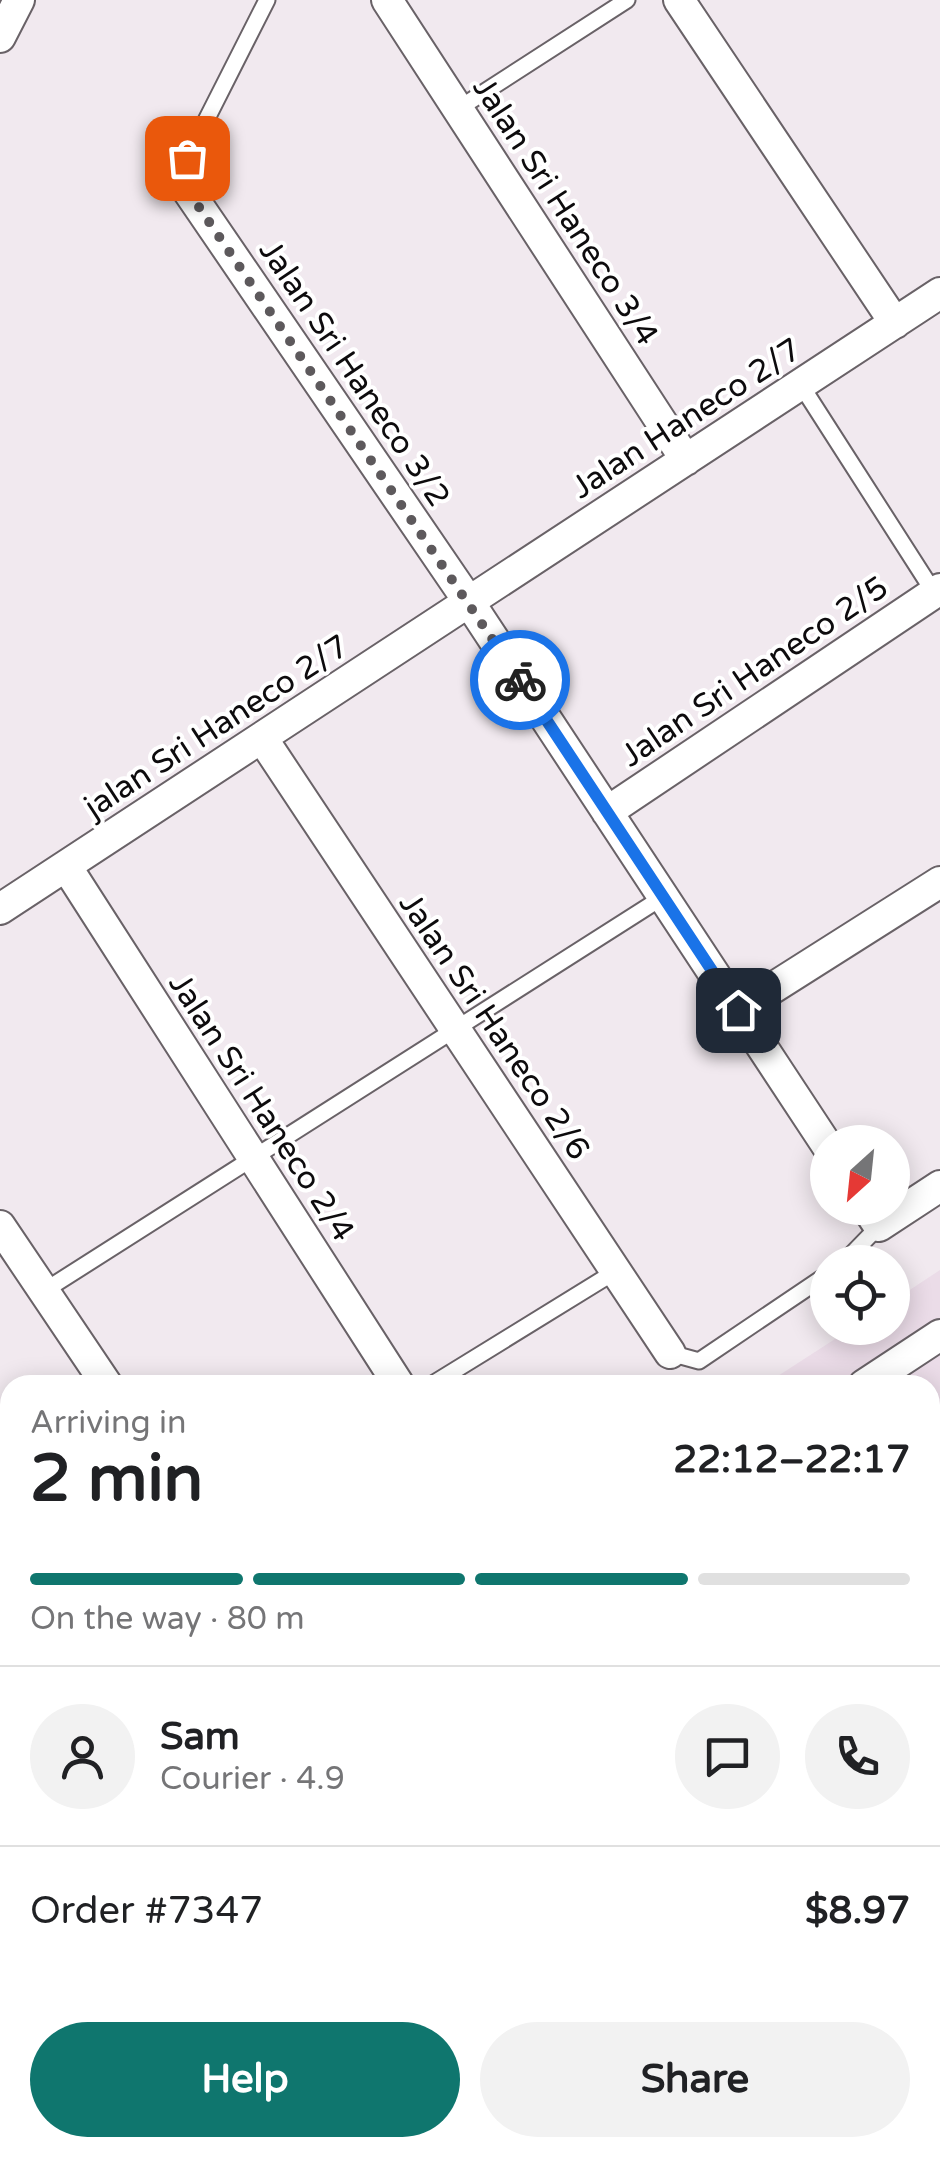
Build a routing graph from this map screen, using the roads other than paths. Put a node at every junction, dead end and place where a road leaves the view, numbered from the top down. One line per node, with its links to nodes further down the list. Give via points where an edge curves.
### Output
1 (19, 0): 6 (street)
2 (267, 0): 8 (lane, via 187,158)
3 (387, 0): 7 (street, Jalan Sri Haneco 3/4)
4 (627, 0): 7 (lane)
5 (679, 0): 10 (street)
6 (0, 37)
7 (458, 109): 12 (street, Jalan Sri Haneco 3/4)
8 (184, 185): 14 (street, Jalan Sri Haneco 3/2)
9 (940, 293): 10 (street, Jalan Haneco 2/7)
10 (894, 323): 11 (street, Jalan Haneco 2/7)
11 (800, 384): 12 (street, Jalan Haneco 2/7); 13 (lane)
12 (686, 460): 14 (street, Jalan Haneco 2/7)
13 (938, 594): 16 (street, Jalan Sri Haneco 2/5)
14 (469, 602): 15 (street, jalan Sri Haneco 2/7); 16 (street, Jalan Sri Haneco 3/2)
15 (262, 738): 17 (street, jalan Sri Haneco 2/7); 22 (street, Jalan Sri Haneco 2/6)
16 (608, 812): 19 (street, Jalan Sri Haneco 3/2)
17 (66, 866): 20 (street, jalan Sri Haneco 2/7); 24 (street, Jalan Sri Haneco 2/4)
18 (940, 882): 21 (street)
19 (663, 896): 21 (street, Jalan Sri Haneco 3/2); 22 (lane)
20 (0, 909)
21 (738, 1010): 23 (street, Jalan Sri Haneco 3/2)
22 (455, 1029): 24 (lane); 28 (street, Jalan Sri Haneco 2/6)
23 (814, 1125)
24 (254, 1158): 30 (lane); 34 (street, Jalan Sri Haneco 2/4)
25 (940, 1186): 26 (street)
26 (910, 1200)
27 (0, 1226): 30 (street)
28 (616, 1271): 32 (street, Jalan Sri Haneco 2/6); 35 (lane)
29 (810, 1286): 32 (lane, via 699,1361)
30 (44, 1291): 33 (street)
31 (940, 1335): 36 (street)
32 (670, 1352)
33 (99, 1375)
34 (393, 1375)
35 (447, 1375)
36 (899, 1375)

